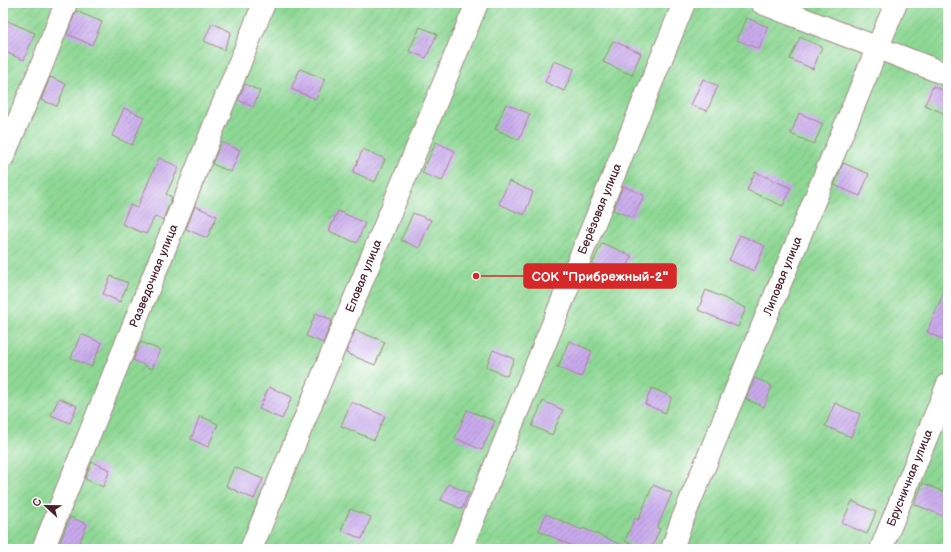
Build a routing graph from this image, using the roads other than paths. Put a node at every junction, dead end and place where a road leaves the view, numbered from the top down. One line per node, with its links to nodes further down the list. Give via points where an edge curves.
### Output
1 (66, 3): 9 (street)
2 (264, 3): 11 (street, Разведочная улица)
3 (477, 3): 12 (street, Еловая улица)
4 (684, 3): 13 (street, Берёзовая улица)
5 (762, 3): 7 (street)
6 (896, 3): 7 (street, Липовая улица)
7 (877, 48): 8 (street); 14 (street, Липовая улица)
8 (948, 75)
9 (3, 157)
10 (948, 384): 15 (street, Брусничная улица)
11 (44, 549)
12 (251, 549)
13 (460, 549)
14 (672, 549)
15 (881, 549)

